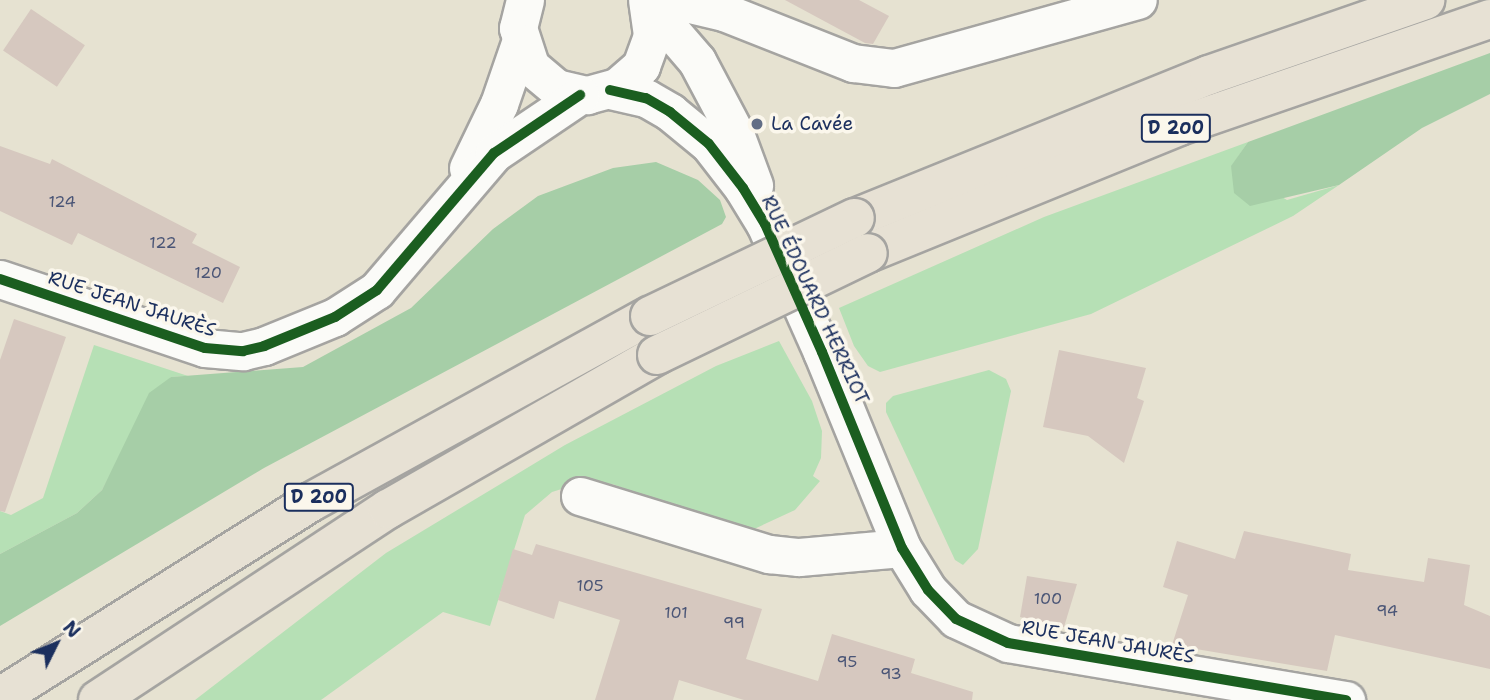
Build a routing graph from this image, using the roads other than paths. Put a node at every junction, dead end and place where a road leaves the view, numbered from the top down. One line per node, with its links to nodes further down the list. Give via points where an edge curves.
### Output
1 (1138, 0): 3 (street, via 894,68 852,63 724,12)
2 (1425, 0): 12 (main road, D 200, bridge, via 1209,75 855,218 650,316 277,522)
3 (656, 1): 6 (street, RUE JEAN JAURÈS, via 645,59 630,78); 8 (street, RUE ÉDOUARD HERRIOT, via 717,96 742,149)
4 (521, 14): 6 (street, RUE ÉDOUARD HERRIOT, via 542,78); 7 (street, RUE JEAN JAURÈS, via 499,104)
5 (1490, 19): 13 (main road, D 200, bridge, via 1180,126 868,253 657,355 399,502)
6 (595, 92): 7 (street, RUE JEAN JAURÈS, via 507,142); 8 (street, RUE ÉDOUARD HERRIOT, via 646,98 697,133 731,171)
7 (455, 194): 9 (street, RUE JEAN JAURÈS, via 411,255 377,290 309,329 243,351 177,341)
8 (765, 224): 11 (street, RUE ÉDOUARD HERRIOT)
9 (0, 279)
10 (580, 496): 11 (street, via 769,554 799,557)
11 (902, 548): 14 (street, RUE JEAN JAURÈS, via 929,590 956,619 1008,643)
12 (0, 697)
13 (98, 700)
14 (1346, 700)

